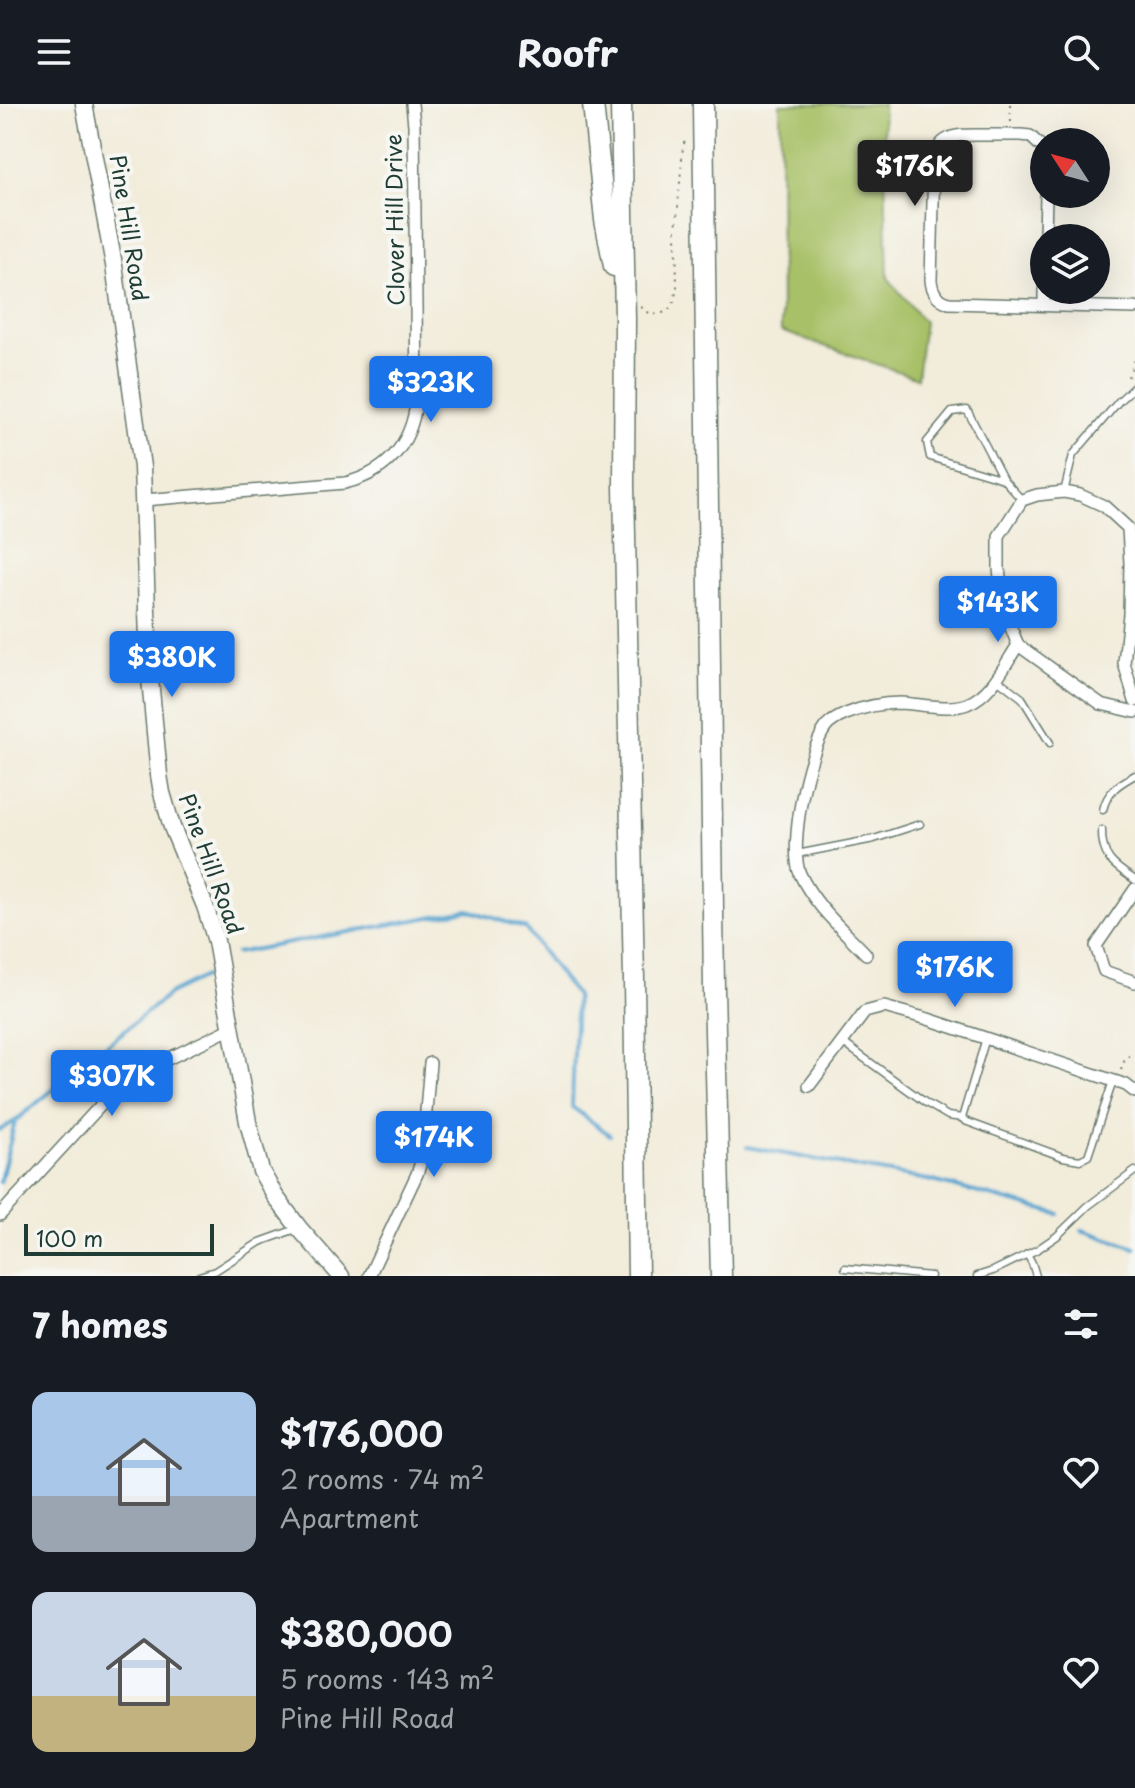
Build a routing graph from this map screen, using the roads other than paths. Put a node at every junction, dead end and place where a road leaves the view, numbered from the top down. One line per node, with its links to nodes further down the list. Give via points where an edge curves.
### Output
1 (84, 104): 15 (street, Pine Hill Road, via 114,265)
2 (412, 104): 15 (street, Clover Hill Drive, via 417,392 404,442 379,469 345,483)
3 (593, 104): 11 (highway, via 605,220)
4 (621, 104): 11 (highway)
5 (703, 104): 8 (highway)
6 (712, 104): 8 (highway)
7 (1030, 136): 9 (street, via 958,135 936,150 932,287 949,303)
8 (705, 242): 49 (highway)
9 (1044, 305): 10 (street)
10 (1135, 308)
11 (625, 319): 48 (highway)
12 (1135, 386): 14 (lane, via 1073,455)
13 (1003, 479): 13 (lane, via 967,410 952,412 927,442 930,457); 16 (lane)
14 (1064, 492): 16 (street); 17 (street, via 1104,506 1128,528)
15 (144, 500): 32 (street, Pine Hill Road, via 149,668 159,775 166,810 211,923)
16 (1022, 500): 18 (street, via 999,536 1003,609)
17 (1132, 607): 20 (street, via 1124,663)
18 (1018, 645): 19 (street); 21 (street, via 1101,704)
19 (996, 678): 22 (lane, via 1022,698); 27 (street, via 987,692 965,705 896,703 866,707 828,723 815,744 806,778)
20 (1135, 701)
21 (1135, 712)
22 (1050, 743)
23 (1135, 775): 24 (lane, via 1109,792)
24 (1103, 810)
25 (920, 824): 27 (lane)
26 (1102, 830): 28 (lane, via 1101,844 1111,863)
27 (797, 854): 30 (street, via 799,872 818,902)
28 (1135, 880)
29 (1135, 889): 31 (street, via 1096,946 1104,971)
30 (866, 954)
31 (1135, 982)
32 (232, 1028): 41 (street, via 124,1080); 42 (street, Pine Hill Road, via 261,1171)
33 (986, 1038): 34 (street, via 884,1007 865,1012); 36 (street); 39 (lane)
34 (842, 1042): 37 (street); 39 (lane, via 926,1103)
35 (430, 1063): 47 (street, via 422,1159)
36 (1115, 1081): 38 (street); 39 (lane, via 1084,1159 1063,1157)
37 (809, 1086)
38 (1135, 1092)
39 (962, 1118)
40 (1135, 1171): 43 (lane, via 1057,1236)
41 (0, 1215)
42 (299, 1228): 45 (lane, via 260,1242); 46 (street, Pine Hill Road)
43 (1027, 1254): 51 (lane); 52 (lane)
44 (845, 1268): 50 (lane)
45 (199, 1276)
46 (341, 1276)
47 (369, 1276)
48 (638, 1276)
49 (721, 1276)
50 (931, 1276)
51 (977, 1276)
52 (1036, 1276)

